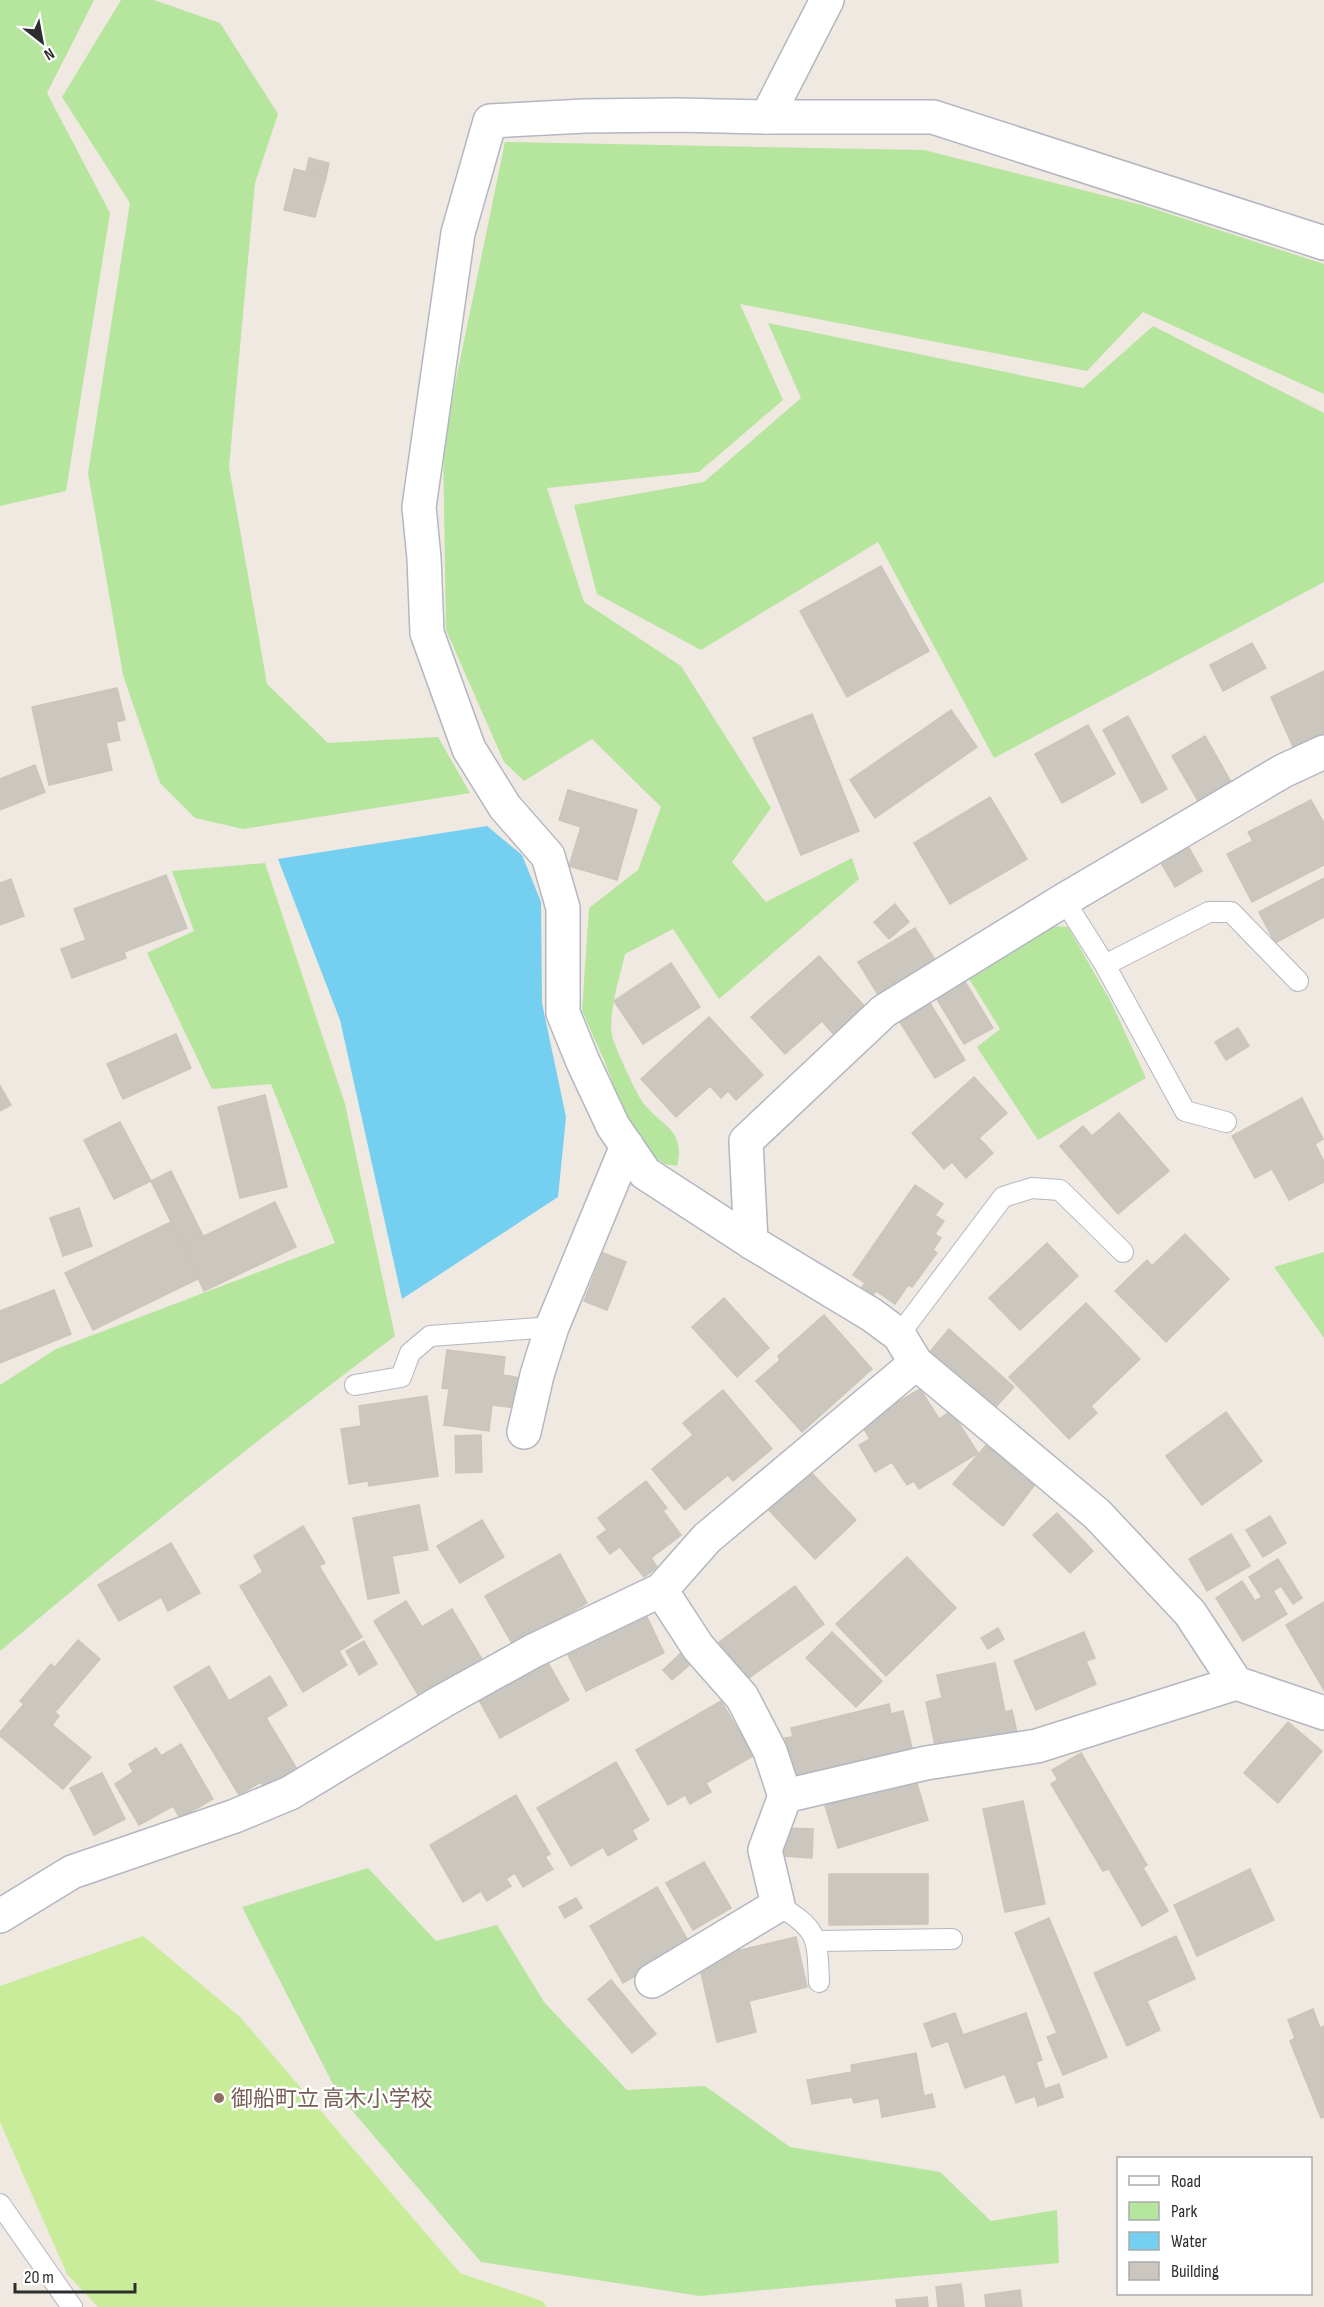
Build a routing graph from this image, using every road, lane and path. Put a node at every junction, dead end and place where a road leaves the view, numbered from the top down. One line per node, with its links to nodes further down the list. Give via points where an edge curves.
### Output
1 (827, 0): 2 (street)
2 (767, 117): 3 (street, via 933,117); 9 (street, via 584,116 490,121 458,233 419,507 427,633 469,749 505,807 548,856 563,908 563,1013 613,1126)
3 (1324, 243)
4 (1324, 752): 5 (street, via 1282,771)
5 (1064, 900): 6 (lane); 10 (street, via 884,1011 746,1141)
6 (1105, 965): 7 (lane, via 1209,912 1232,912); 8 (lane, via 1185,1111)
7 (1298, 981)
8 (1226, 1122)
9 (627, 1146): 10 (street, via 645,1173); 12 (street)
10 (750, 1242): 13 (street, via 872,1315)
11 (1123, 1252): 13 (lane, via 1060,1190 1032,1188 1003,1197)
12 (552, 1327): 14 (lane, via 430,1336 411,1353 401,1377); 15 (street)
13 (908, 1349): 16 (street, via 706,1538); 17 (street, via 1097,1514 1190,1613)
14 (355, 1385)
15 (524, 1432)
16 (661, 1590): 19 (street, via 698,1647 742,1696 770,1751); 21 (street, via 441,1702 290,1793 72,1872)
17 (1236, 1683): 18 (street); 19 (street, via 1037,1746 926,1763)
18 (1324, 1713)
19 (785, 1796): 20 (street, via 765,1850)
20 (777, 1905): 23 (lane, via 800,1918); 24 (street)
21 (0, 1916)
22 (952, 1939): 23 (lane)
23 (817, 1941): 25 (lane)
24 (652, 1981)
25 (819, 1982)
26 (0, 2204): 27 (lane)
27 (72, 2307)

